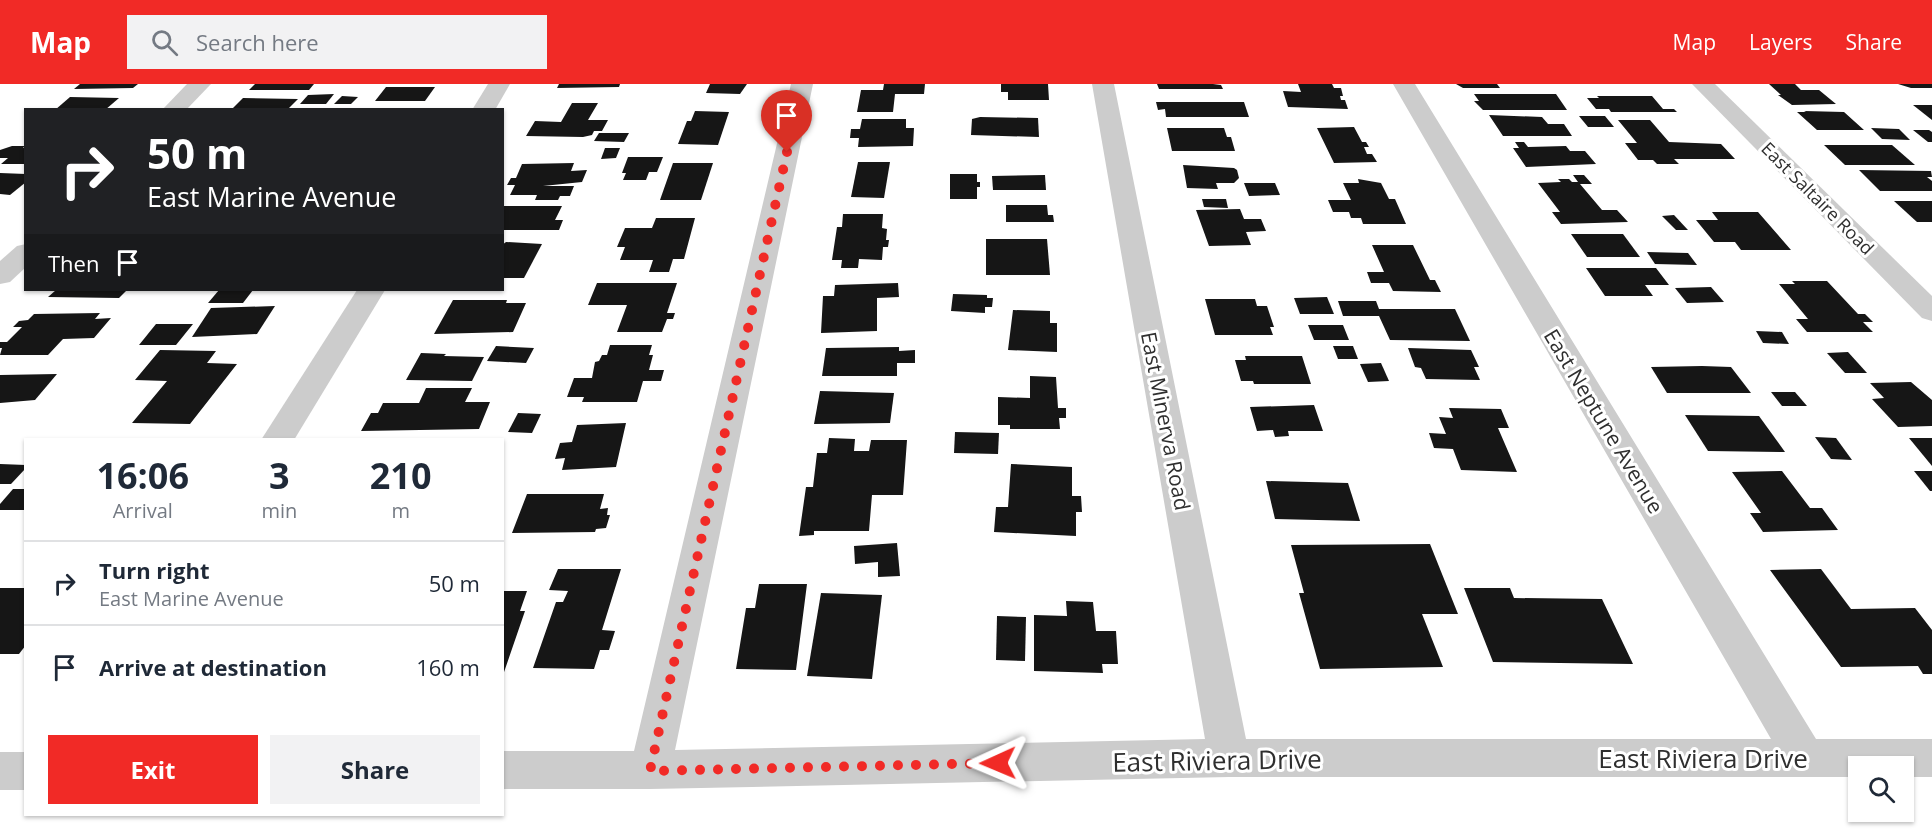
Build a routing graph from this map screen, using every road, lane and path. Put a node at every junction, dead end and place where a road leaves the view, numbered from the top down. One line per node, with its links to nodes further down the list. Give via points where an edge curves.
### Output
1 (200, 84): 7 (street)
2 (499, 84): 8 (street)
3 (802, 84): 20 (street)
4 (1103, 84): 14 (street, East Minerva Road)
5 (1404, 84): 15 (street, East Neptune Avenue)
6 (1703, 84): 12 (street, East Saltaire Road)
7 (175, 108)
8 (484, 108)
9 (24, 254): 10 (street)
10 (0, 276)
11 (370, 291): 13 (street)
12 (1932, 312)
13 (278, 438)
14 (1229, 758): 15 (street, East Riviera Drive); 20 (street, East Riviera Drive)
15 (1805, 758): 16 (street, East Riviera Drive)
16 (1932, 758)
17 (504, 770): 20 (street, East Riviera Drive)
18 (0, 771): 19 (street)
19 (24, 771)
20 (650, 771)

